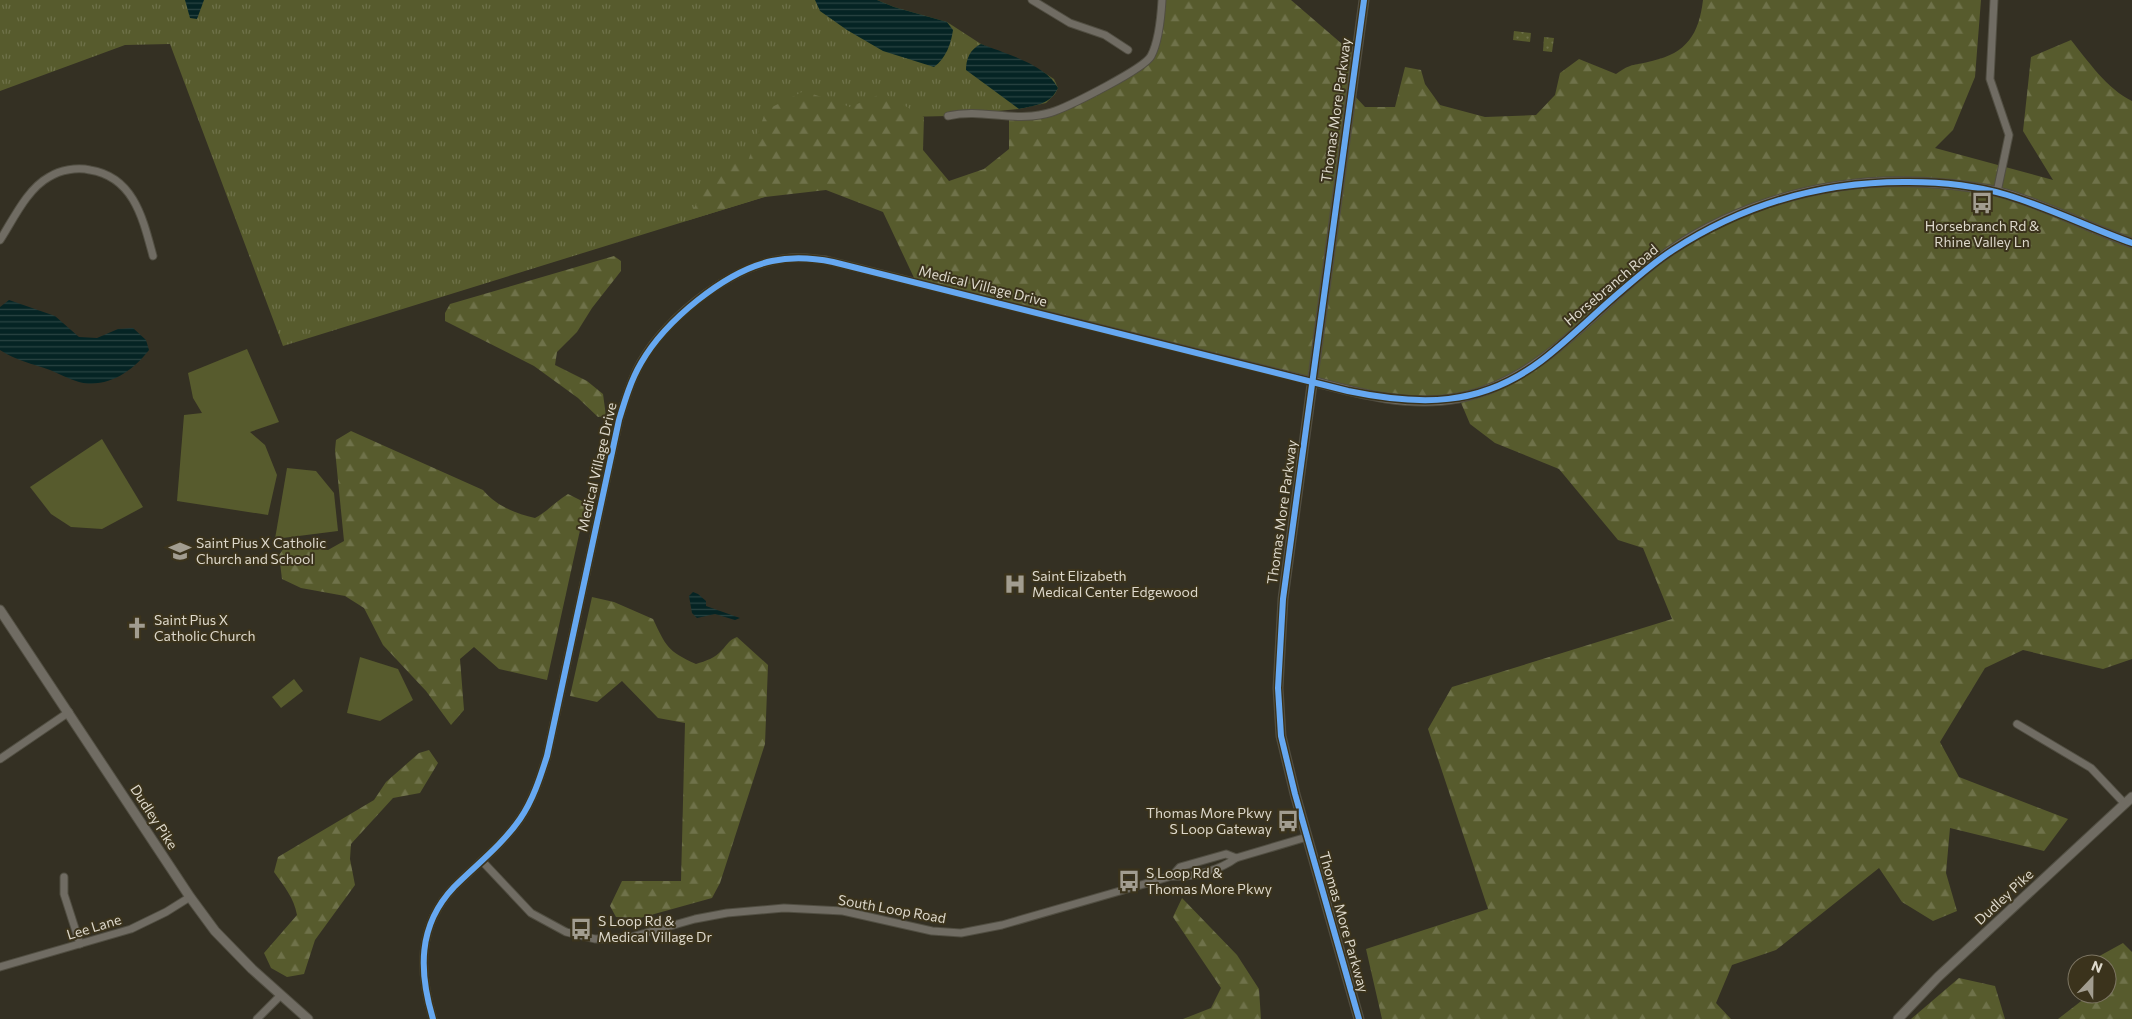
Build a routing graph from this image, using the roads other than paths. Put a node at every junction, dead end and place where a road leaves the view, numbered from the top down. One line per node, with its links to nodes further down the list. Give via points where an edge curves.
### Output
1 (1032, 0): 5 (street, via 1070,23 1104,35)
2 (1162, 0): 6 (street, via 1152,56 1127,74 1047,114 979,112)
3 (1364, 0): 11 (street, Thomas More Parkway)
4 (1994, 0): 7 (street, via 1990,79 2009,135)
5 (1128, 50)
6 (948, 116)
7 (1997, 192): 9 (street, Horsebranch Road); 11 (street, Horsebranch Road, via 1942,183 1842,186 1786,198 1734,216 1698,234 1646,269 1541,361 1481,392 1459,398 1412,402)
8 (0, 240): 10 (street, via 26,200 49,177 66,170 87,169 110,176 133,196)
9 (2132, 243)
10 (153, 256)
11 (1312, 381): 18 (street, Thomas More Parkway, via 1284,599 1278,688 1281,736); 19 (street, Medical Village Drive, via 826,260 792,258 770,262 727,280 678,317 652,346 633,378 614,441 546,756 533,796 520,819)
12 (0, 610): 13 (street, Dudley Pike)
13 (69, 712): 15 (street); 21 (street, Dudley Pike)
14 (2017, 724): 17 (street, via 2092,768)
15 (0, 759)
16 (2132, 797): 17 (street, Dudley Pike)
17 (2125, 804): 29 (street, Dudley Pike, via 1938,977)
18 (1307, 836): 19 (street, South Loop Road, via 1183,877 1172,876 1002,926 961,933 932,931 843,911 784,908 727,913 628,938 595,939 566,932 531,912); 28 (street, Thomas More Parkway)
19 (482, 862): 27 (street, Medical Village Drive, via 450,892 429,928 422,964)
20 (64, 877): 22 (street, via 64,894)
21 (190, 897): 22 (street, Lee Lane, via 145,923); 24 (street, Dudley Pike, via 215,931)
22 (80, 944): 23 (street, Lee Lane)
23 (0, 967)
24 (281, 995): 25 (street); 26 (street, Dudley Pike)
25 (257, 1019)
26 (308, 1019)
27 (433, 1019)
28 (1360, 1019)
29 (1898, 1019)

